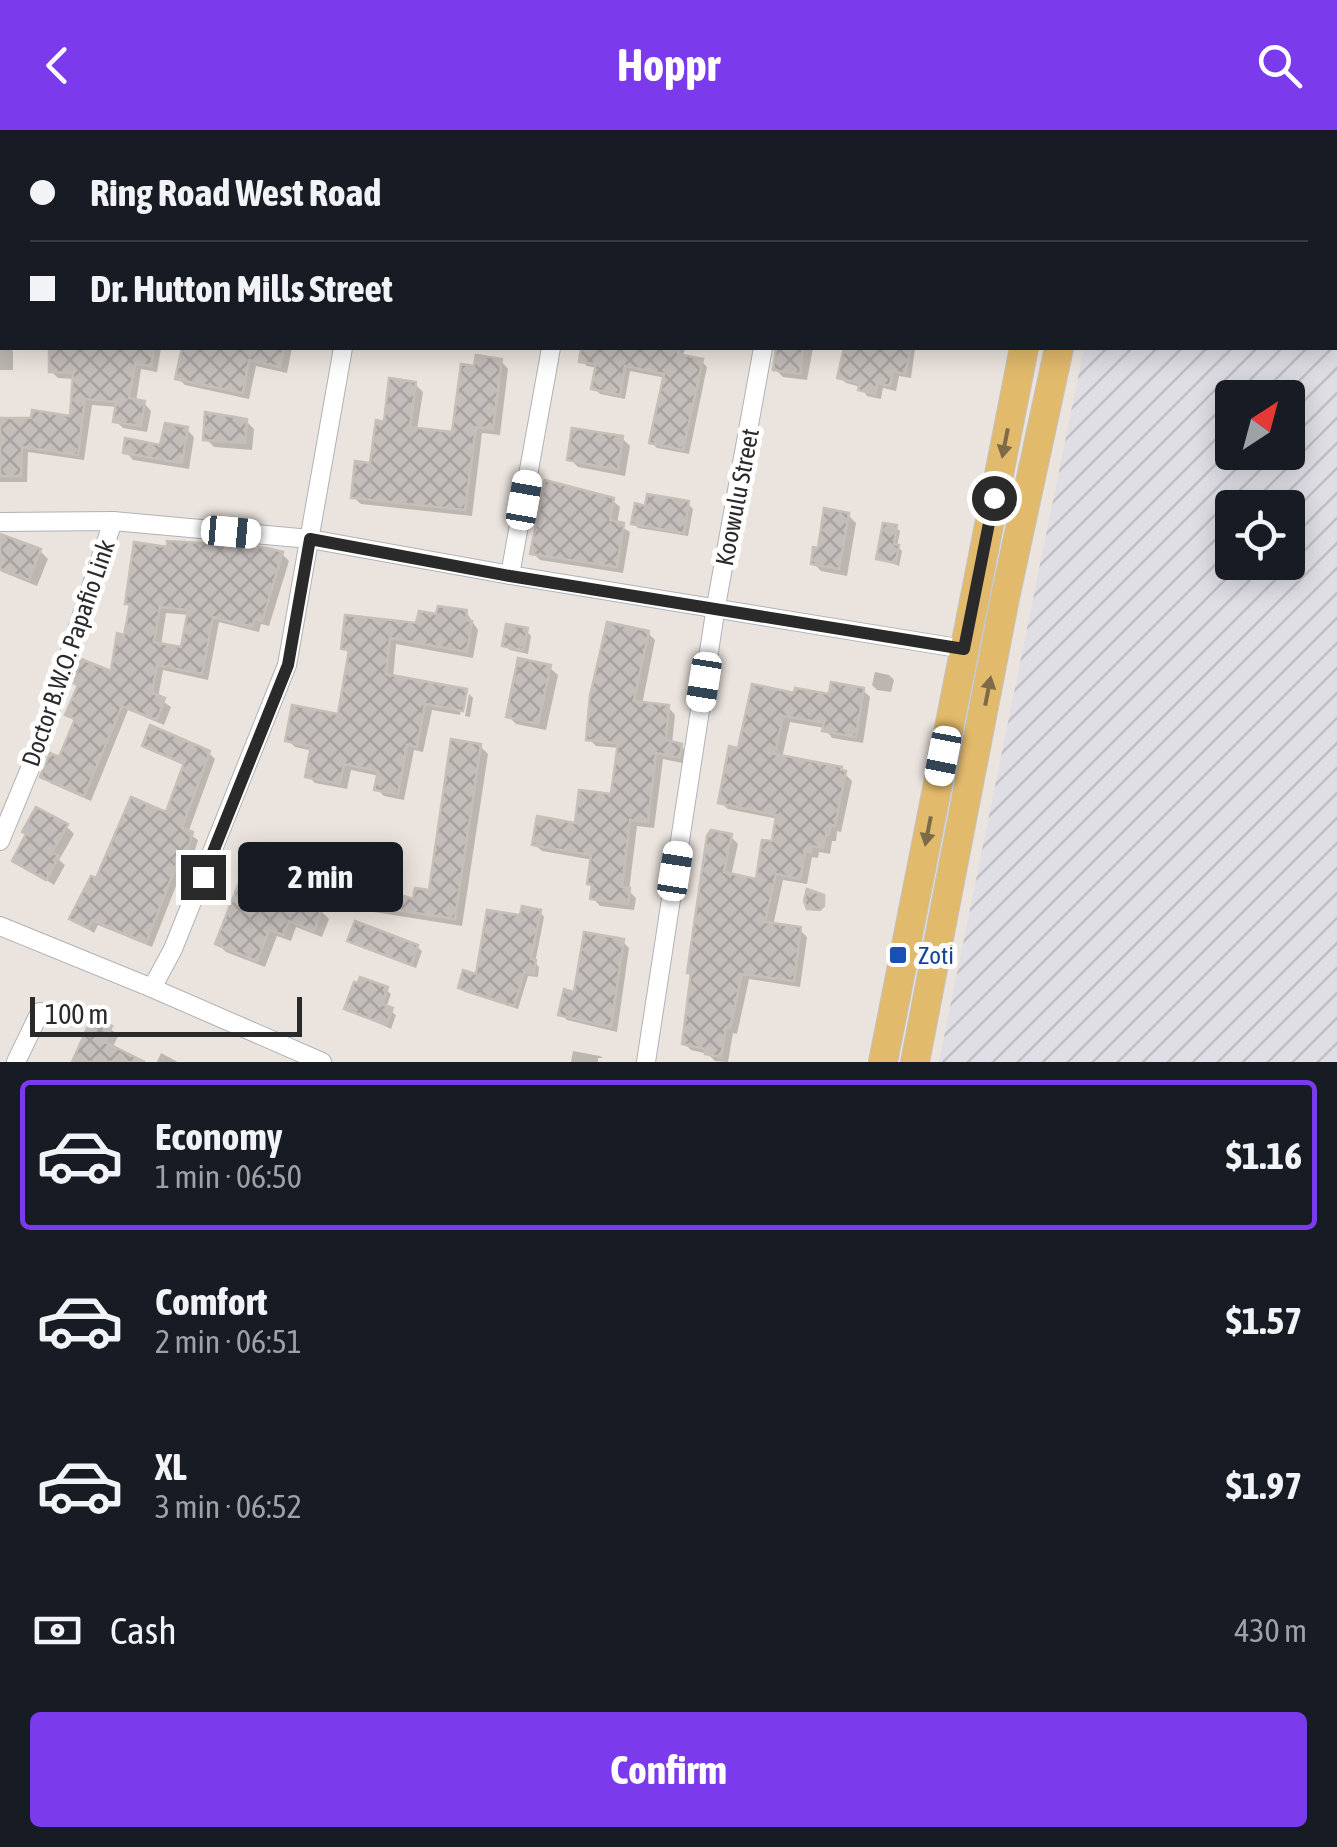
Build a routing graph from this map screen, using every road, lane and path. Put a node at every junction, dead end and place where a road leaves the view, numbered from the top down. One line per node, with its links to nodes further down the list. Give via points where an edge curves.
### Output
1 (342, 350): 10 (street)
2 (551, 350): 11 (street)
3 (764, 350): 12 (street, Koowulu Street)
4 (1024, 350): 13 (main road, one-way to 13)
5 (1047, 350): 7 (main road, via 1039,393)
6 (1059, 350): 7 (main road)
7 (1043, 426): 22 (main road, one-way to 7)
8 (113, 521): 9 (street); 10 (street); 14 (street, Doctor B.W.O. Papafio Link, via 36,754)
9 (0, 522)
10 (310, 539): 11 (street); 16 (street, via 288,665)
11 (510, 576): 12 (street)
12 (716, 606): 13 (street); 20 (street, Koowulu Street)
13 (964, 649): 21 (main road, one-way to 21)
14 (0, 840)
15 (0, 926): 16 (street)
16 (152, 988): 19 (street)
17 (40, 1012): 18 (street)
18 (16, 1062)
19 (322, 1062)
20 (646, 1062)
21 (884, 1062)
22 (915, 1062)

